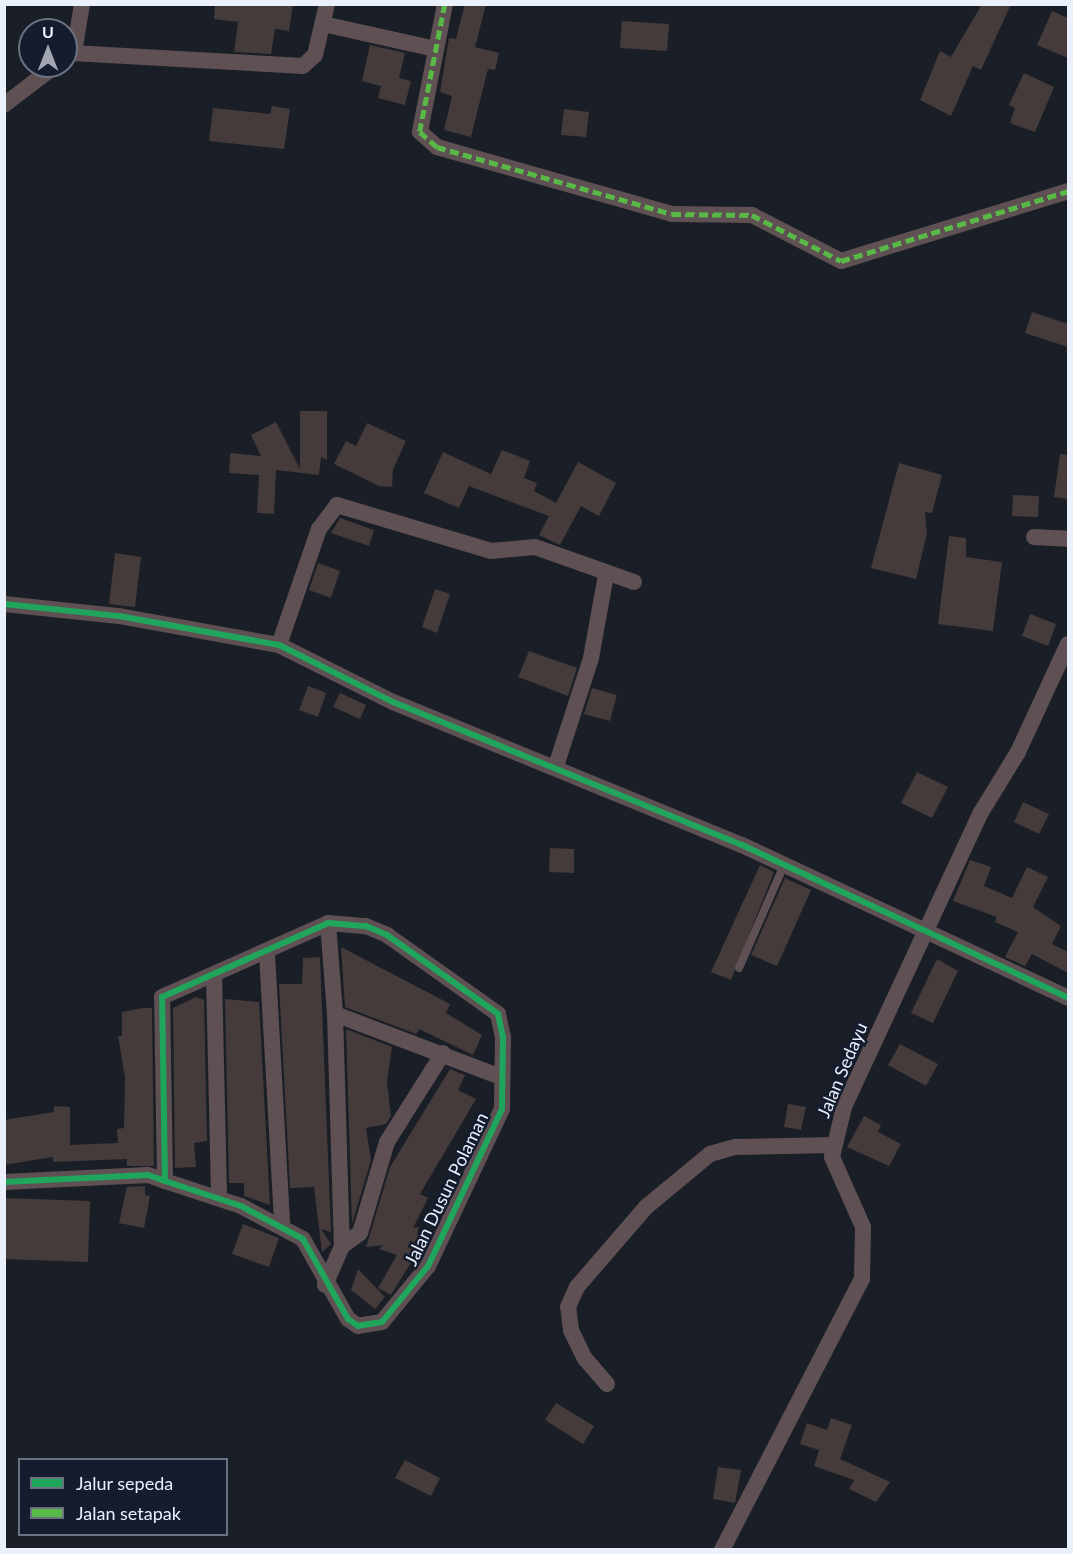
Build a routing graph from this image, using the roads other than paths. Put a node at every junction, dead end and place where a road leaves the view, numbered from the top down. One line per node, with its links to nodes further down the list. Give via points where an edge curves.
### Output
1 (82, 4): 4 (street)
2 (327, 4): 5 (street)
3 (445, 4): 6 (street)
4 (78, 20)
5 (323, 24): 6 (street); 7 (street, via 315,55 303,66)
6 (436, 49): 10 (street, via 421,124 427,142 672,214 752,215 841,261)
7 (78, 55)
8 (39, 78): 9 (street)
9 (4, 105)
10 (1068, 191)
11 (1035, 537): 12 (street)
12 (1068, 538)
13 (606, 575): 14 (street); 17 (street, via 536,547 491,551 337,505 319,529); 18 (street, via 591,657)
14 (634, 582)
15 (4, 604): 17 (street, via 25,603)
16 (1068, 644): 21 (street, Jalan Sedayu, via 1064,662 980,814)
17 (279, 645): 18 (street, via 393,702)
18 (556, 766): 19 (street)
19 (784, 864): 21 (street); 23 (lane)
20 (328, 923): 22 (street); 26 (street); 28 (street, Jalan Dusun Polaman, via 366,926 387,935 498,1014 503,1036)
21 (926, 930): 25 (street); 29 (street, Jalan Sedayu, via 844,1107)
22 (267, 953): 24 (street); 33 (street)
23 (739, 968)
24 (214, 975): 30 (street, via 167,993 160,1002); 32 (street)
25 (1068, 998)
26 (335, 1014): 27 (street); 34 (street)
27 (443, 1053): 28 (street); 34 (street, via 387,1142 360,1233)
28 (501, 1077): 35 (street, Jalan Dusun Polaman, via 502,1108 438,1245 390,1314 372,1326 358,1326)
29 (834, 1145): 36 (street, via 735,1147 710,1154 646,1207 577,1287 568,1307 571,1330 585,1359); 37 (street, Jalan Sedayu, via 834,1168 863,1227 862,1279)
30 (165, 1181): 31 (street, Jalan Dusun Polaman, via 148,1175); 32 (street, Jalan Dusun Polaman)
31 (4, 1182)
32 (219, 1197): 33 (street, Jalan Dusun Polaman)
33 (282, 1225): 35 (street, Jalan Dusun Polaman, via 310,1244)
34 (342, 1246): 35 (street)
35 (325, 1285)
36 (607, 1384)
37 (722, 1550)

